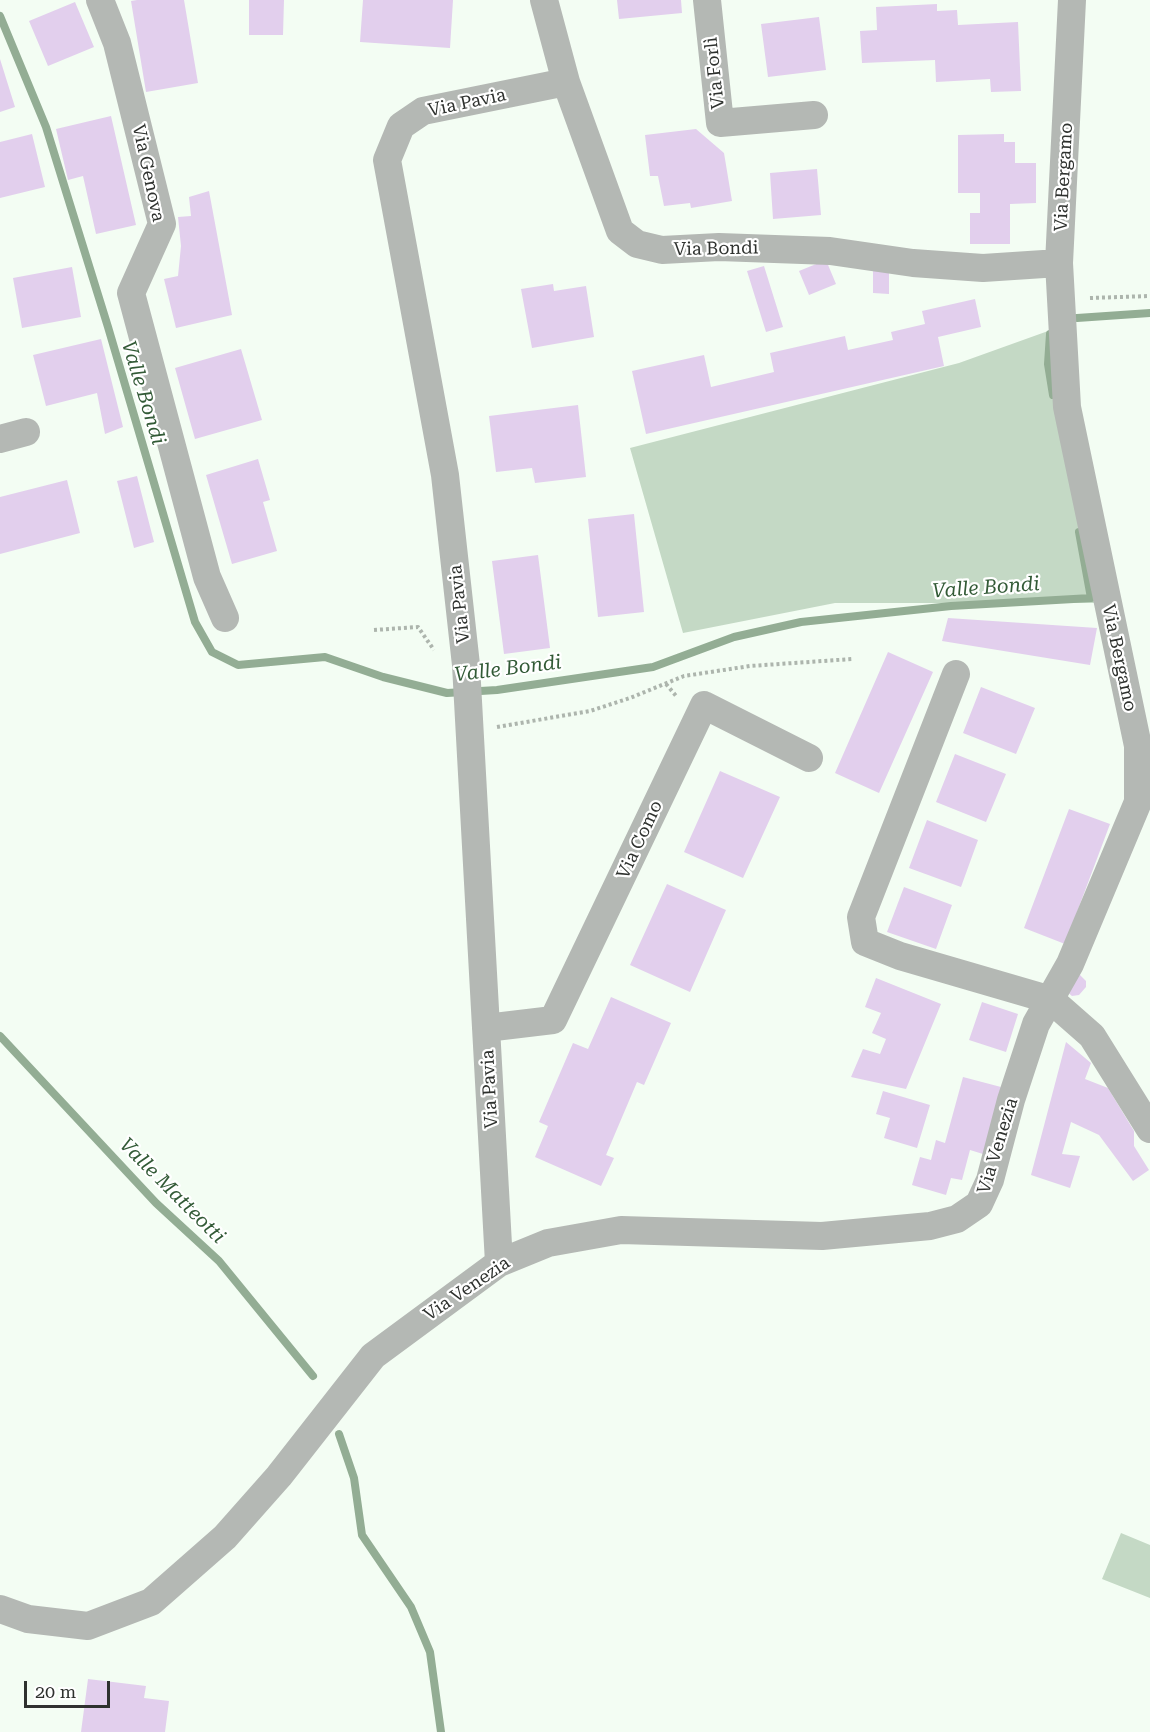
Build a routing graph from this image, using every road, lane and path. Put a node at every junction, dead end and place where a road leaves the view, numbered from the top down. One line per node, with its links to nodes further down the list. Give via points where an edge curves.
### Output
1 (100, 0): 10 (street, Via Genova, via 117,43 162,224 131,293 207,577)
2 (544, 0): 5 (street, Via Bondi)
3 (707, 0): 6 (street, Via Forlì, via 720,123)
4 (1072, 0): 7 (street, Via Bergamo)
5 (566, 82): 7 (street, Via Bondi, via 620,231 637,244 662,250 719,247 830,251 984,268); 13 (street, Via Pavia, via 423,111 401,126 387,160 446,475)
6 (814, 115)
7 (1059, 263): 9 (street, Via Bergamo)
8 (1150, 296): 9 (path)
9 (1062, 300): 17 (street, Via Bergamo, via 1067,407 1138,746 1138,802)
10 (225, 618)
11 (374, 630): 13 (path, via 418,627 443,668)
12 (852, 659): 15 (path, via 750,666 684,676 590,711)
13 (466, 665): 15 (street, Via Pavia)
14 (956, 674): 17 (street, via 861,917 865,942)
15 (469, 721): 18 (street, Via Pavia)
16 (809, 758): 18 (street, Via Como, via 704,705 553,1020)
17 (1051, 1000): 19 (street, via 1092,1036); 20 (street, Via Venezia, via 1036,1024 990,1180 979,1204 957,1220 822,1236 621,1230 548,1243)
18 (486, 1028): 20 (street, Via Pavia)
19 (1150, 1130)
20 (499, 1263): 21 (street, Via Venezia, via 373,1356 279,1476 225,1536 151,1602 88,1626 28,1619)
21 (0, 1609)

